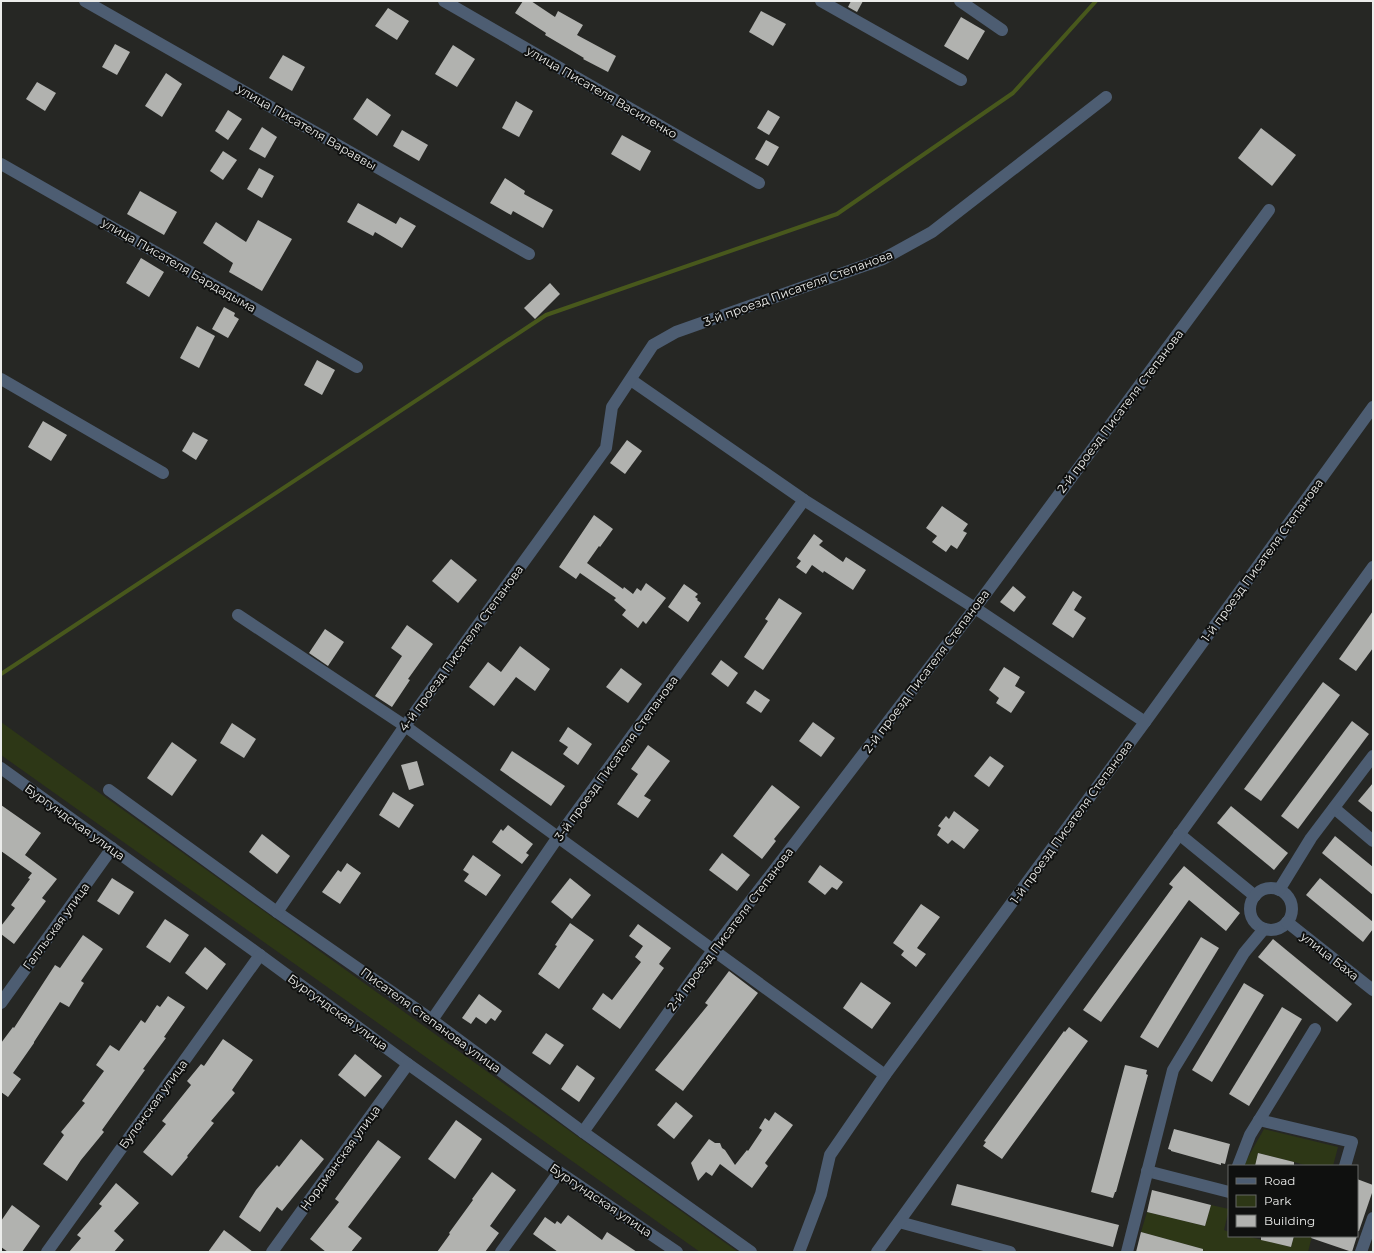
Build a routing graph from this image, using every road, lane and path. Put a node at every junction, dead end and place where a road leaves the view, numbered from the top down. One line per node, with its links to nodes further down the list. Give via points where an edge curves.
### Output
1 (85, 1): 11 (street, улица Писателя Вараввы)
2 (444, 1): 9 (street, улица Писателя Василенко)
3 (821, 1): 6 (street)
4 (960, 1): 5 (street)
5 (1002, 30)
6 (961, 80)
7 (1106, 98): 14 (street, 3-й проезд Писателя Степанова, via 932,232 884,259 676,332 653,346)
8 (1, 164): 12 (street, улица Писателя Бардадыма)
9 (759, 183)
10 (1269, 210): 19 (street, 2-й проезд Писателя Степанова)
11 (529, 254)
12 (357, 367)
13 (1, 379): 16 (street)
14 (631, 380): 17 (street); 22 (street, 4-й проезд Писателя Степанова, via 612,407 606,448)
15 (1373, 407): 21 (street, 1-й проезд Писателя Степанова)
16 (163, 473)
17 (804, 500): 19 (street); 28 (street, 3-й проезд Писателя Степанова)
18 (1373, 567): 27 (street)
19 (975, 608): 21 (street); 36 (street, 2-й проезд Писателя Степанова)
20 (238, 615): 22 (street)
21 (1145, 722): 43 (street, 1-й проезд Писателя Степанова)
22 (404, 726): 28 (street); 33 (street, 4-й проезд Писателя Степанова)
23 (1373, 756): 26 (street)
24 (1, 768): 30 (street, Бургундская улица)
25 (109, 790): 33 (street, Писателя Степанова улица)
26 (1334, 808): 29 (street); 31 (street, via 1311,838)
27 (1179, 834): 32 (street); 52 (street)
28 (558, 837): 36 (street); 40 (street, 3-й проезд Писателя Степанова)
29 (1373, 841)
30 (112, 848): 37 (street, Бургундская улица); 39 (street, Галльская улица)
31 (1279, 890): 32 (street, via 1266,889); 34 (street, via 1289,898 1291,904)
32 (1255, 896): 35 (street, via 1250,908 1251,914)
33 (277, 912): 40 (street, Писателя Степанова улица)
34 (1287, 922): 35 (street, via 1276,929); 38 (street, улица Баха)
35 (1264, 929): 48 (street, via 1244,953 1173,1070)
36 (713, 950): 43 (street); 45 (street, 2-й проезд Писателя Степанова)
37 (260, 955): 42 (street, Бургундская улица); 53 (street, Булонская улица)
38 (1373, 990)
39 (1, 1003)
40 (432, 1020): 45 (street, Писателя Степанова улица)
41 (1314, 1029): 44 (street)
42 (408, 1064): 49 (street, Бургундская улица); 54 (street, Нордманская улица)
43 (885, 1075): 58 (street, 1-й проезд Писателя Степанова, via 830,1155 821,1194)
44 (1259, 1120): 46 (street); 47 (street, via 1352,1142)
45 (583, 1132): 57 (street, Писателя Степанова улица)
46 (1238, 1165)
47 (1345, 1165)
48 (1147, 1171): 50 (street); 61 (street)
49 (559, 1172): 55 (street); 56 (street, Бургундская улица)
50 (1228, 1190)
51 (1373, 1218): 62 (street)
52 (899, 1222): 59 (street); 60 (street)
53 (47, 1252)
54 (272, 1252)
55 (501, 1252)
56 (677, 1252)
57 (751, 1252)
58 (799, 1252)
59 (877, 1252)
60 (1010, 1252)
61 (1127, 1252)
62 (1361, 1252)

